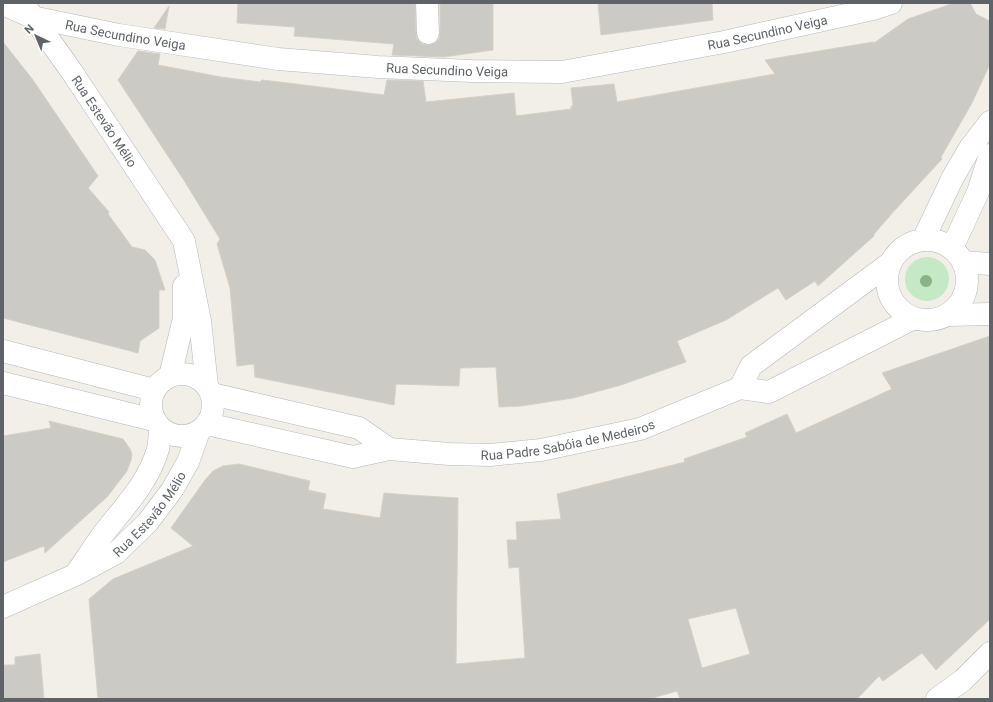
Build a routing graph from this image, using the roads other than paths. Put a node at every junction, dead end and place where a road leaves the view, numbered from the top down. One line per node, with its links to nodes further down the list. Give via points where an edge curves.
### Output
1 (427, 3): 5 (street)
2 (891, 3): 4 (street, Rua Secundino Veiga, via 873,10 724,42 562,72 472,71 278,59 119,35)
3 (3, 4): 4 (street, Rua Secundino Veiga)
4 (28, 10): 9 (street, Rua Estevão Mélio)
5 (428, 33)
6 (990, 122): 8 (street, via 970,148 953,177)
7 (990, 155): 10 (street)
8 (923, 240): 10 (street, via 939,241); 11 (street, via 909,244 898,252)
9 (184, 241): 18 (street, via 184,318); 20 (street, Rua Estevão Mélio, via 200,321)
10 (958, 255): 12 (street); 14 (street, via 967,274 967,285 958,307)
11 (890, 263): 15 (street, via 886,276 887,290 892,302); 19 (street, via 751,366)
12 (990, 264)
13 (990, 314): 14 (street)
14 (949, 315): 15 (street, via 937,320)
15 (912, 319): 19 (street, via 769,392)
16 (3, 351): 18 (street)
17 (3, 383): 21 (street)
18 (162, 383): 20 (street, via 180,373 190,374 200,379); 21 (street, via 151,399 151,410)
19 (740, 388): 23 (street, Rua Padre Sabóia de Medeiros, via 640,429 541,450 490,455)
20 (209, 390): 22 (street, via 213,405 212,415); 23 (street, via 359,428)
21 (157, 424): 22 (street, via 169,434 180,436 190,435); 24 (street, Rua Estevão Mélio, via 158,449 151,468)
22 (203, 427): 23 (street, Rua Padre Sabóia de Medeiros, via 353,457); 24 (street, Rua Estevão Mélio, via 172,490 148,522 116,553)
23 (389, 449)
24 (75, 575): 25 (street, Rua Estevão Mélio)
25 (3, 607)
26 (990, 653): 27 (street, via 963,680)
27 (937, 699)

